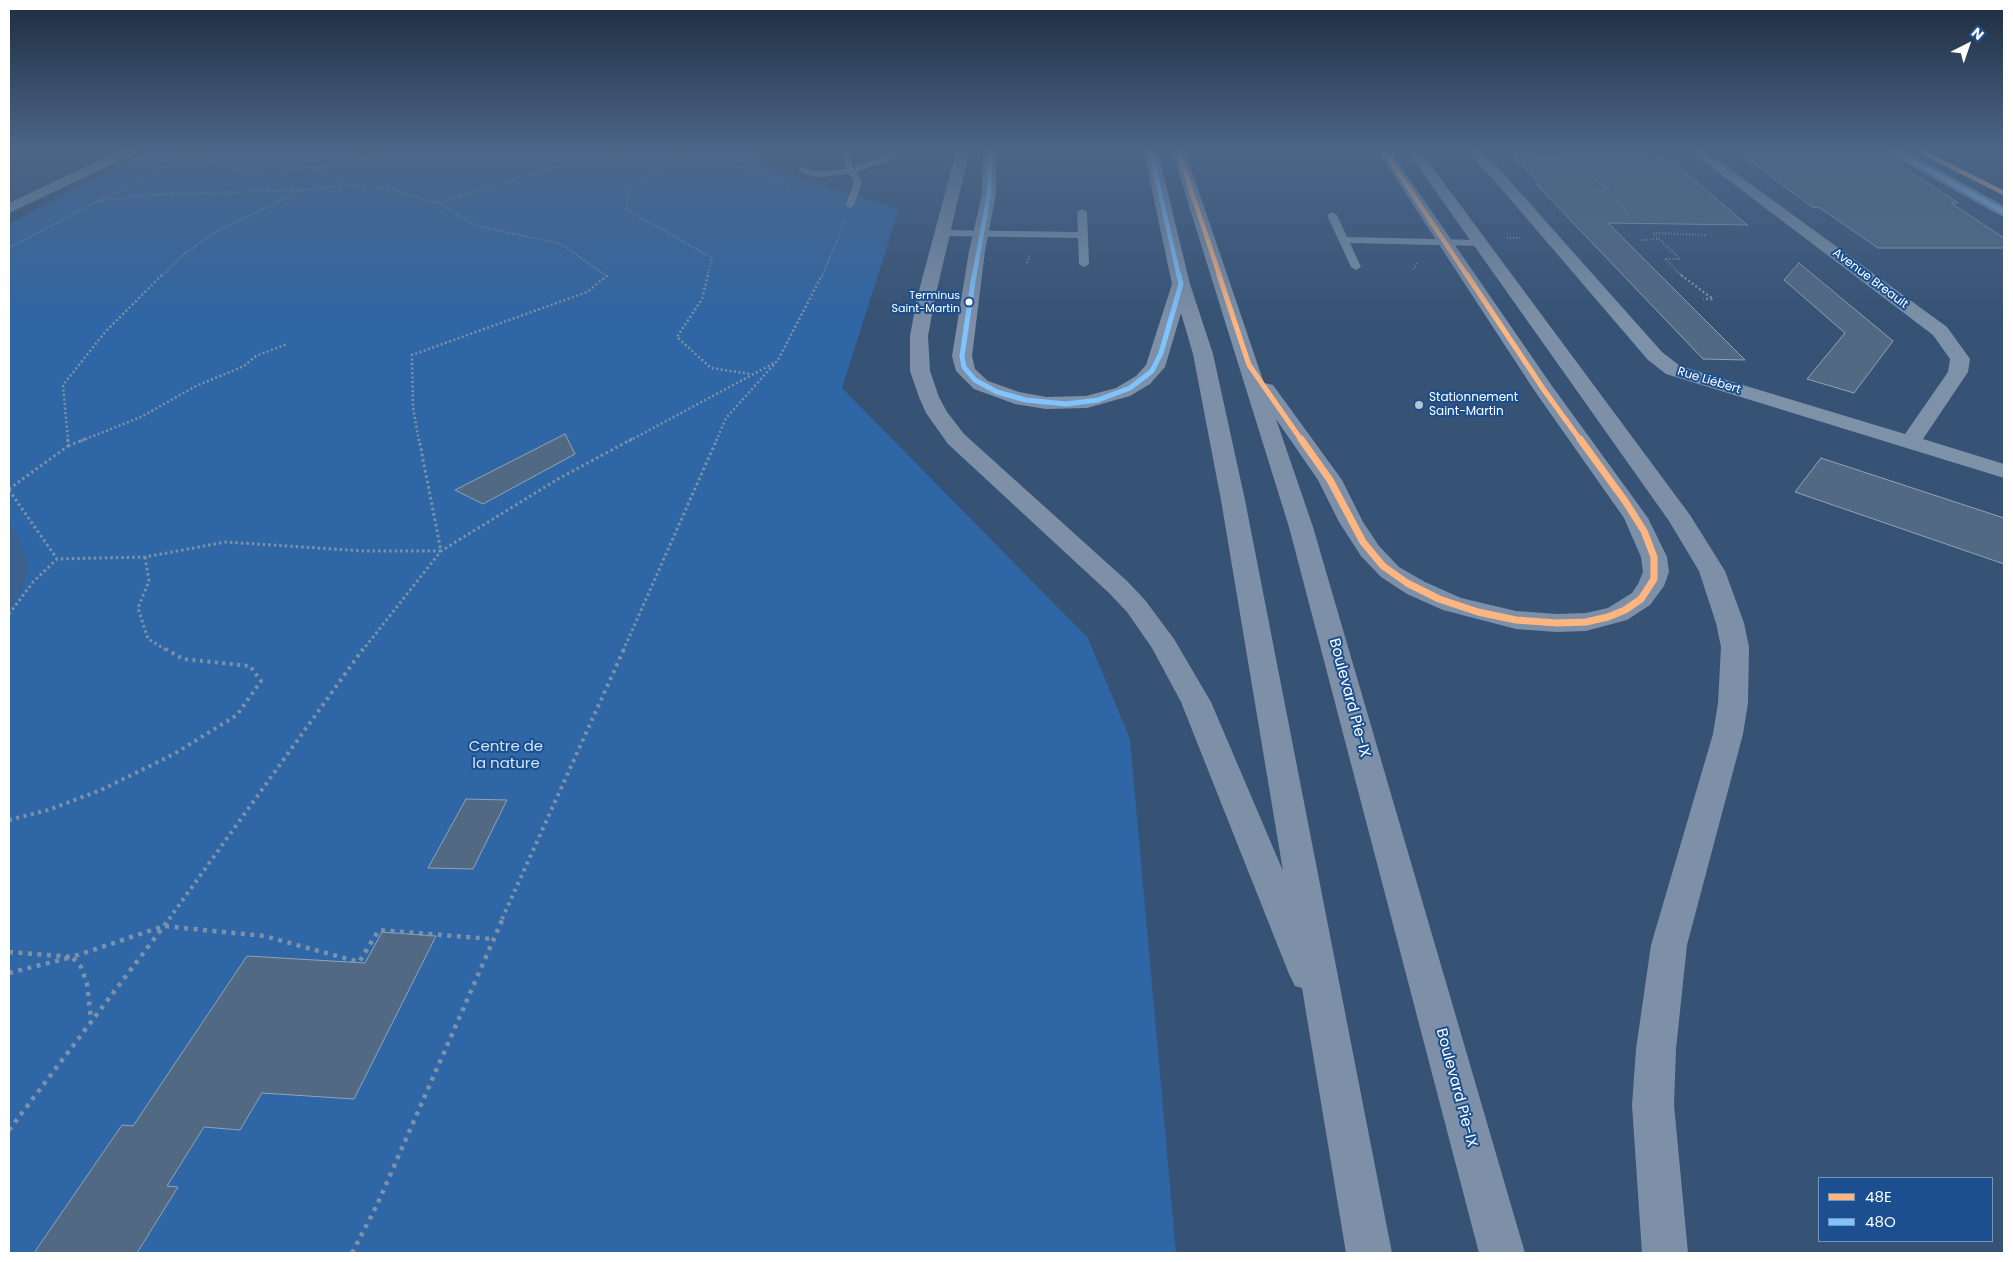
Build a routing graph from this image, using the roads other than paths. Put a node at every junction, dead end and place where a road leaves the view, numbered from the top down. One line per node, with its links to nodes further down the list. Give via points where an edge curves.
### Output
1 (948, 207): 11 (highway)
2 (986, 207): 12 (highway)
3 (1163, 207): 19 (highway)
4 (1197, 207): 20 (highway, Boulevard Pie-IX)
5 (1421, 207): 15 (highway)
6 (1454, 207): 16 (highway)
7 (1525, 207): 21 (street, Rue Liébert, via 1655,356 1673,370)
8 (1772, 207): 21 (street, Avenue Breault, via 1940,331 1960,358 1958,372)
9 (1082, 212): 13 (lane)
10 (1332, 215): 14 (lane)
11 (942, 233): 12 (lane); 23 (highway, via 919,336 920,370 929,397 956,438 1118,587 1164,645 1196,702)
12 (981, 234): 13 (lane); 19 (highway, via 962,362 966,371 981,385 1016,398 1056,404 1087,402 1116,395 1137,384 1155,367)
13 (1083, 235): 17 (lane)
14 (1344, 240): 15 (lane); 18 (lane)
15 (1445, 242): 16 (lane); 20 (highway, via 1644,531 1656,565 1654,579 1641,599 1626,610 1586,622 1516,620 1459,606 1407,584 1383,566 1363,542 1330,480)
16 (1480, 243): 26 (highway, via 1701,550 1718,585 1735,647 1728,734 1669,945 1656,1049 1654,1105)
17 (1084, 264)
18 (1356, 267)
19 (1181, 284): 23 (highway, via 1203,354 1233,500)
20 (1249, 365): 25 (highway, Boulevard Pie-IX, via 1306,545)
21 (1910, 442): 22 (street, Rue Liébert)
22 (2004, 471)
23 (1328, 1021): 24 (highway)
24 (1369, 1253)
25 (1502, 1253)
26 (1665, 1253)

